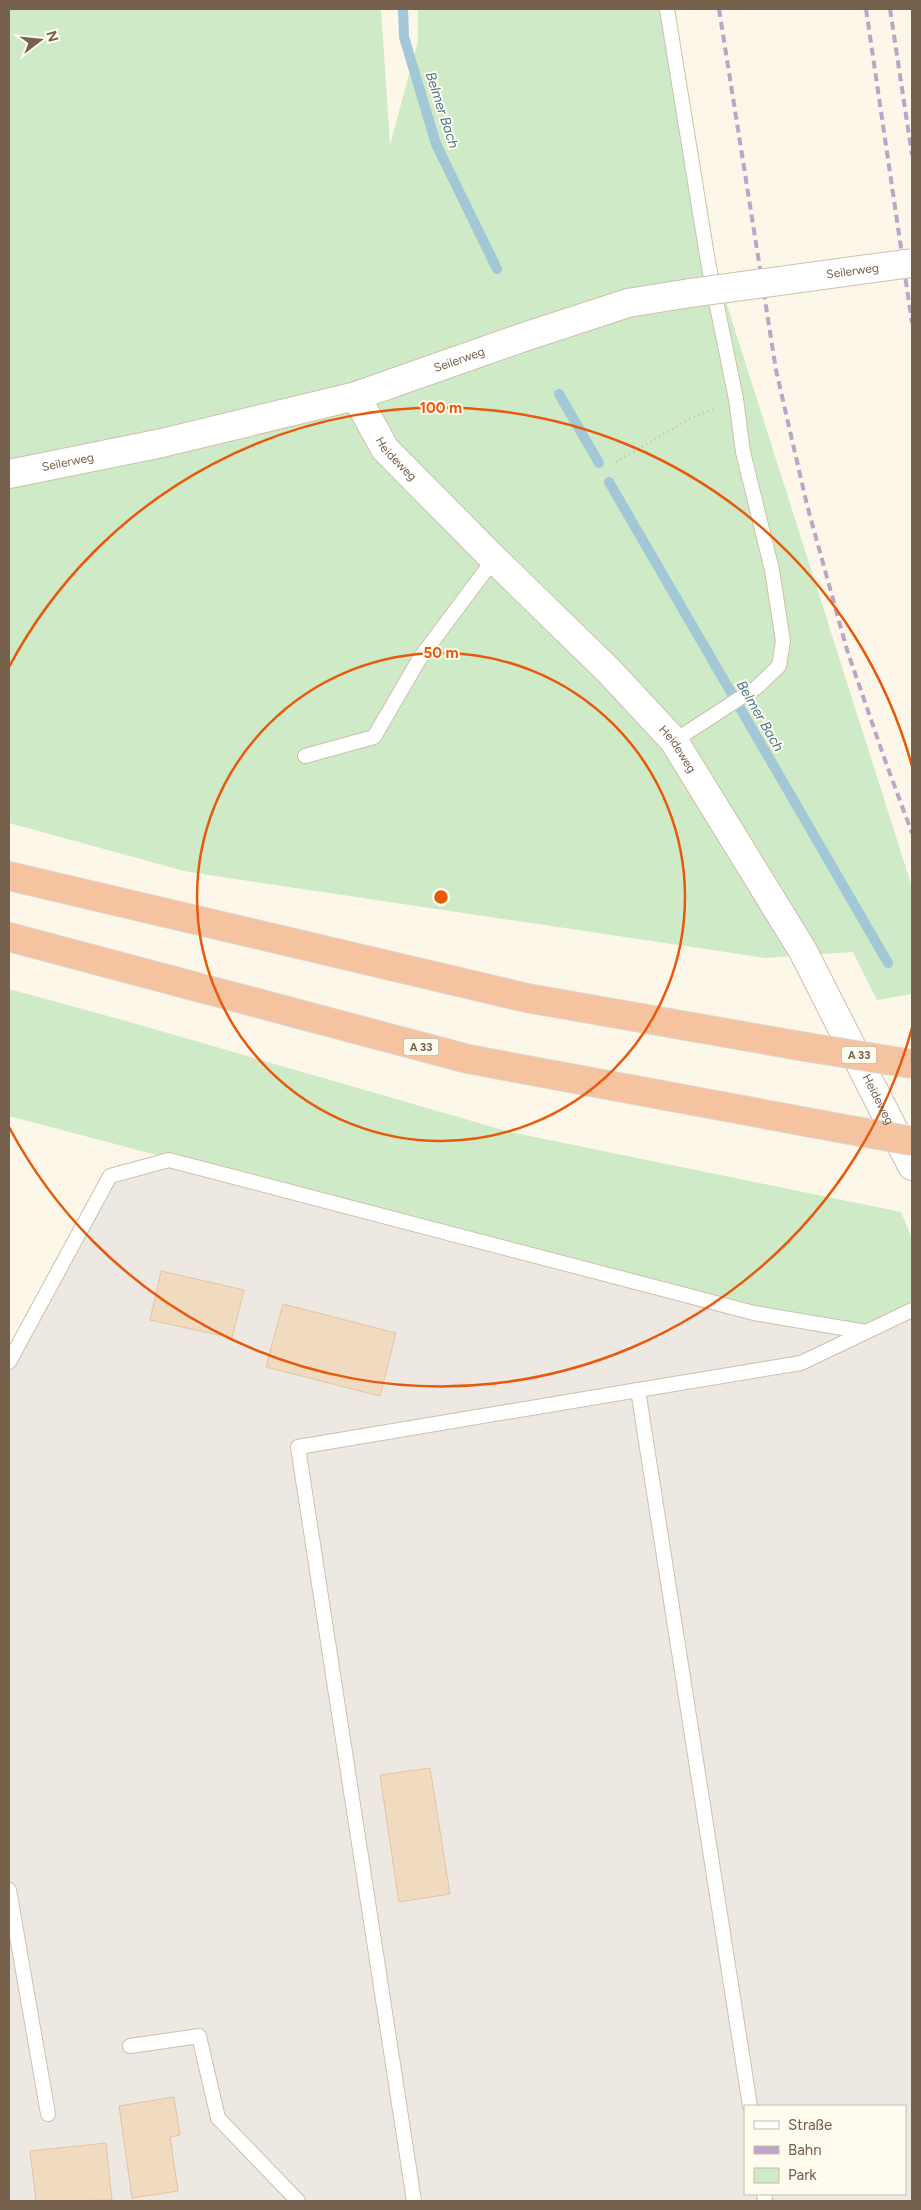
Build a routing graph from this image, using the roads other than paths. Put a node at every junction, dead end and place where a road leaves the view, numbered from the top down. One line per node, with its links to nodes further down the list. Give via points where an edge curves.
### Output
1 (667, 9): 6 (lane, via 743,452 772,570 784,642 779,666 758,687)
2 (912, 263): 3 (street, Seilerweg, bridge, via 628,303)
3 (356, 396): 4 (street, Seilerweg, via 162,443); 5 (street, Heideweg, via 385,449)
4 (9, 474)
5 (494, 559): 6 (street, Heideweg, via 609,671); 7 (lane, via 420,658 374,737)
6 (674, 740): 12 (street, Heideweg, via 803,951)
7 (305, 756)
8 (9, 876): 10 (highway, A 33, bridge, via 526,998)
9 (9, 938): 11 (highway, A 33, bridge, via 468,1059)
10 (912, 1064)
11 (912, 1141)
12 (912, 1166)
13 (912, 1310): 14 (lane)
14 (866, 1332): 15 (lane, via 754,1313 168,1160 110,1176); 16 (lane, via 801,1363)
15 (9, 1362)
16 (638, 1390): 19 (lane); 22 (lane, via 298,1447)
17 (9, 1890): 20 (lane)
18 (130, 2046): 21 (lane, via 199,2036 218,2118)
19 (750, 2105)
20 (48, 2114)
21 (298, 2201)
22 (414, 2201)

